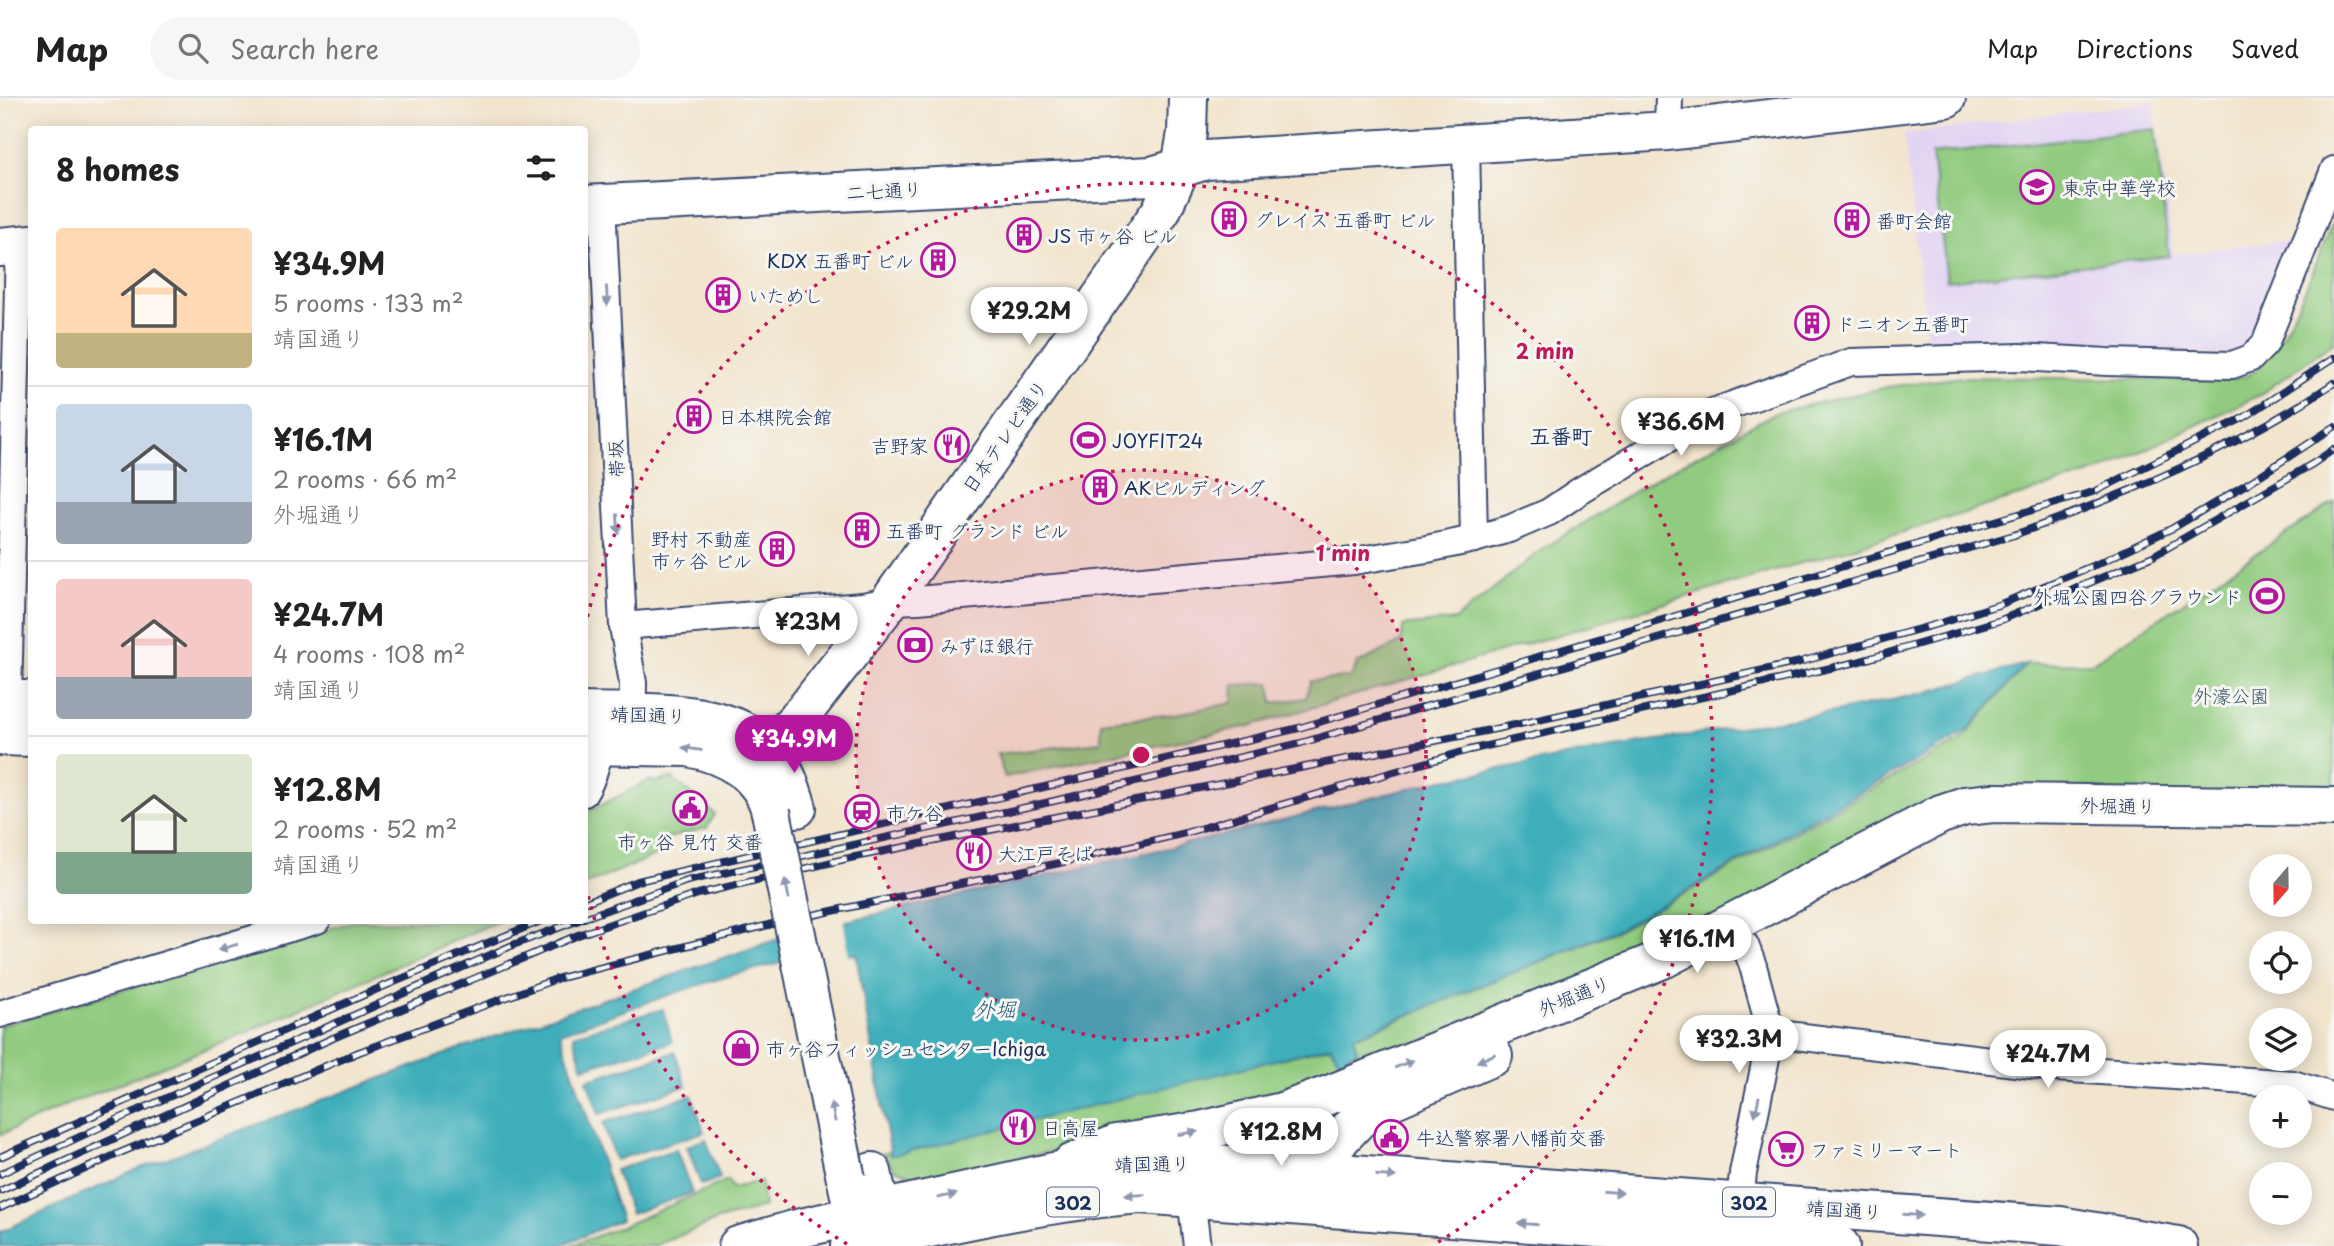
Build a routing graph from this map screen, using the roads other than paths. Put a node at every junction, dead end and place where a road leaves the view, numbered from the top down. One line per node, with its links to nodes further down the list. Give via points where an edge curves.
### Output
1 (1188, 98): 5 (main road, 日本テレビ通り)
2 (1946, 98): 3 (main road, 二七通り)
3 (1669, 114): 4 (main road, 二七通り)
4 (1466, 142): 5 (main road, 二七通り, via 1206,160); 9 (street)
5 (1181, 167): 7 (main road, 二七通り, via 1152,176); 10 (main road, 日本テレビ通り, via 1161,211)
6 (2334, 170): 9 (street, via 2265,344 2251,358 2232,365 2020,357 1851,362 1713,412 1549,512)
7 (593, 204): 11 (street, 帯坂, one-way to 11)
8 (17, 245): 12 (street)
9 (1474, 539): 10 (street, via 1354,561)
10 (890, 600): 11 (street); 18 (main road, 日本テレビ通り, via 817,695)
11 (623, 626): 14 (street, 帯坂, via 633,682)
12 (10, 709): 15 (main road)
13 (588, 713): 14 (main road, 靖国通り)
14 (632, 729): 16 (main road, 靖国通り); 17 (street, via 601,752); 18 (main road, 靖国通り, via 700,716 739,731)
15 (28, 732)
16 (588, 743)
17 (588, 783)
18 (769, 786): 31 (main road)
19 (2334, 807): 27 (main road, 外堀通り, one-way to 19, via 1116,1144 1270,1115 1334,1093 1665,958 1941,814 1965,806)
20 (2334, 826): 22 (main road, 外堀通り, via 2006,823 1943,834)
21 (304, 924): 23 (street, one-way to 23)
22 (1745, 944): 24 (street); 26 (main road, 外堀通り, one-way to 26, via 1385,1103 1359,1119)
23 (0, 1014)
24 (1771, 1033): 25 (street, via 2056,1068 2293,1084); 29 (street, one-way to 29)
25 (2334, 1097)
26 (1318, 1171): 27 (main road, 靖国通り / 302, via 1175,1161); 29 (main road, 靖国通り / 302, one-way to 29); 30 (main road, 外堀通り, via 1301,1191)
27 (1053, 1172): 31 (main road, 靖国通り / 302, one-way to 27)
28 (1191, 1198): 30 (main road, 靖国通り / 302); 31 (main road, 靖国通り / 302, one-way to 31, via 1104,1197 952,1223); 33 (street)
29 (1740, 1202): 35 (main road, 靖国通り / 302, one-way to 35, via 2060,1226)
30 (1276, 1205): 34 (main road, 靖国通り / 302, one-way to 30)
31 (862, 1210): 32 (main road)
32 (738, 1246)
33 (1197, 1246)
34 (1840, 1246)
35 (2178, 1246)

